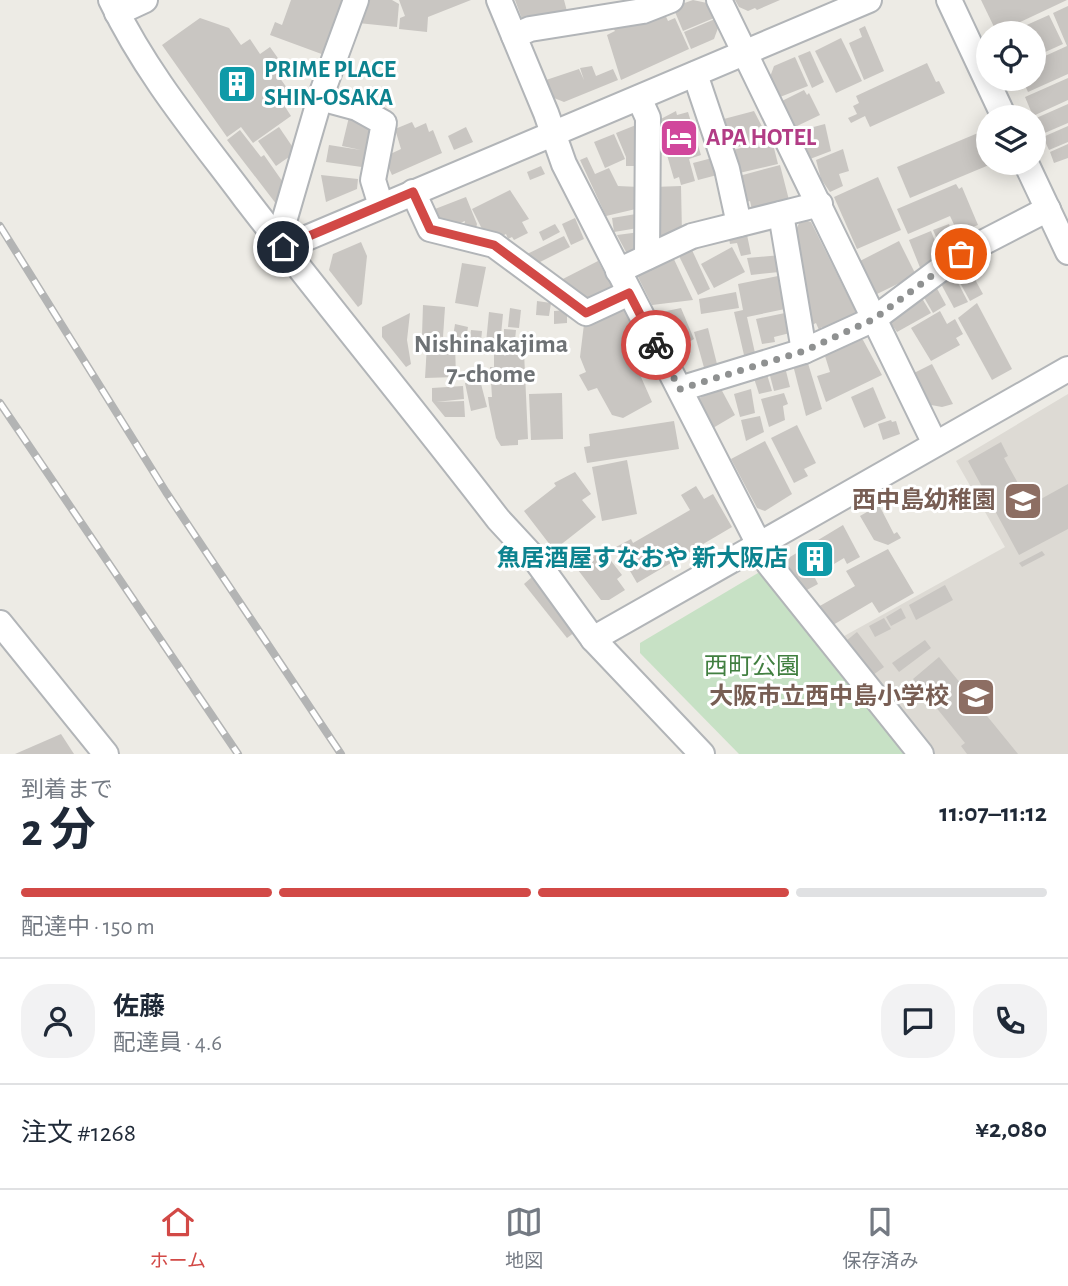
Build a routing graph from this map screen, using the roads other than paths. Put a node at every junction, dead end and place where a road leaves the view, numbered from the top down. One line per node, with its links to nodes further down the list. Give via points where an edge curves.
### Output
1 (145, 0): 8 (street)
2 (356, 0): 12 (street)
3 (499, 0): 9 (street)
4 (671, 0): 9 (street, via 643,11 530,29)
5 (719, 0): 10 (street)
6 (869, 0): 10 (street)
7 (949, 0): 14 (street)
8 (114, 6): 23 (street, via 162,86)
9 (514, 36): 15 (street)
10 (743, 53): 11 (street); 18 (street)
11 (695, 74): 13 (street); 22 (street, via 727,169)
12 (320, 98): 19 (street, via 357,108 384,123 373,180); 23 (street, via 285,218)
13 (639, 98): 15 (street); 25 (street, via 648,118)
14 (998, 105)
15 (554, 134): 17 (street); 26 (street, via 564,164)
16 (1032, 175): 20 (street)
17 (413, 192): 19 (street); 27 (street, via 430,229 494,245 586,313)
18 (820, 204): 21 (street); 28 (street)
19 (381, 206): 23 (street)
20 (1048, 209): 24 (street); 28 (street, via 961,254)
21 (781, 214): 22 (street); 29 (street)
22 (739, 224): 25 (street, via 692,236)
23 (283, 247): 35 (street, via 498,519 535,559)
24 (1068, 252)
25 (647, 257): 26 (street)
26 (618, 271): 27 (street)
27 (629, 293): 31 (street)
28 (874, 319): 29 (street); 32 (street)
29 (804, 351): 31 (street)
30 (1068, 369): 32 (street)
31 (680, 389): 33 (street)
32 (935, 444): 33 (street)
33 (759, 546): 35 (street); 38 (street)
34 (0, 623): 36 (street)
35 (593, 639): 37 (street)
36 (106, 754)
37 (702, 754)
38 (921, 754)

